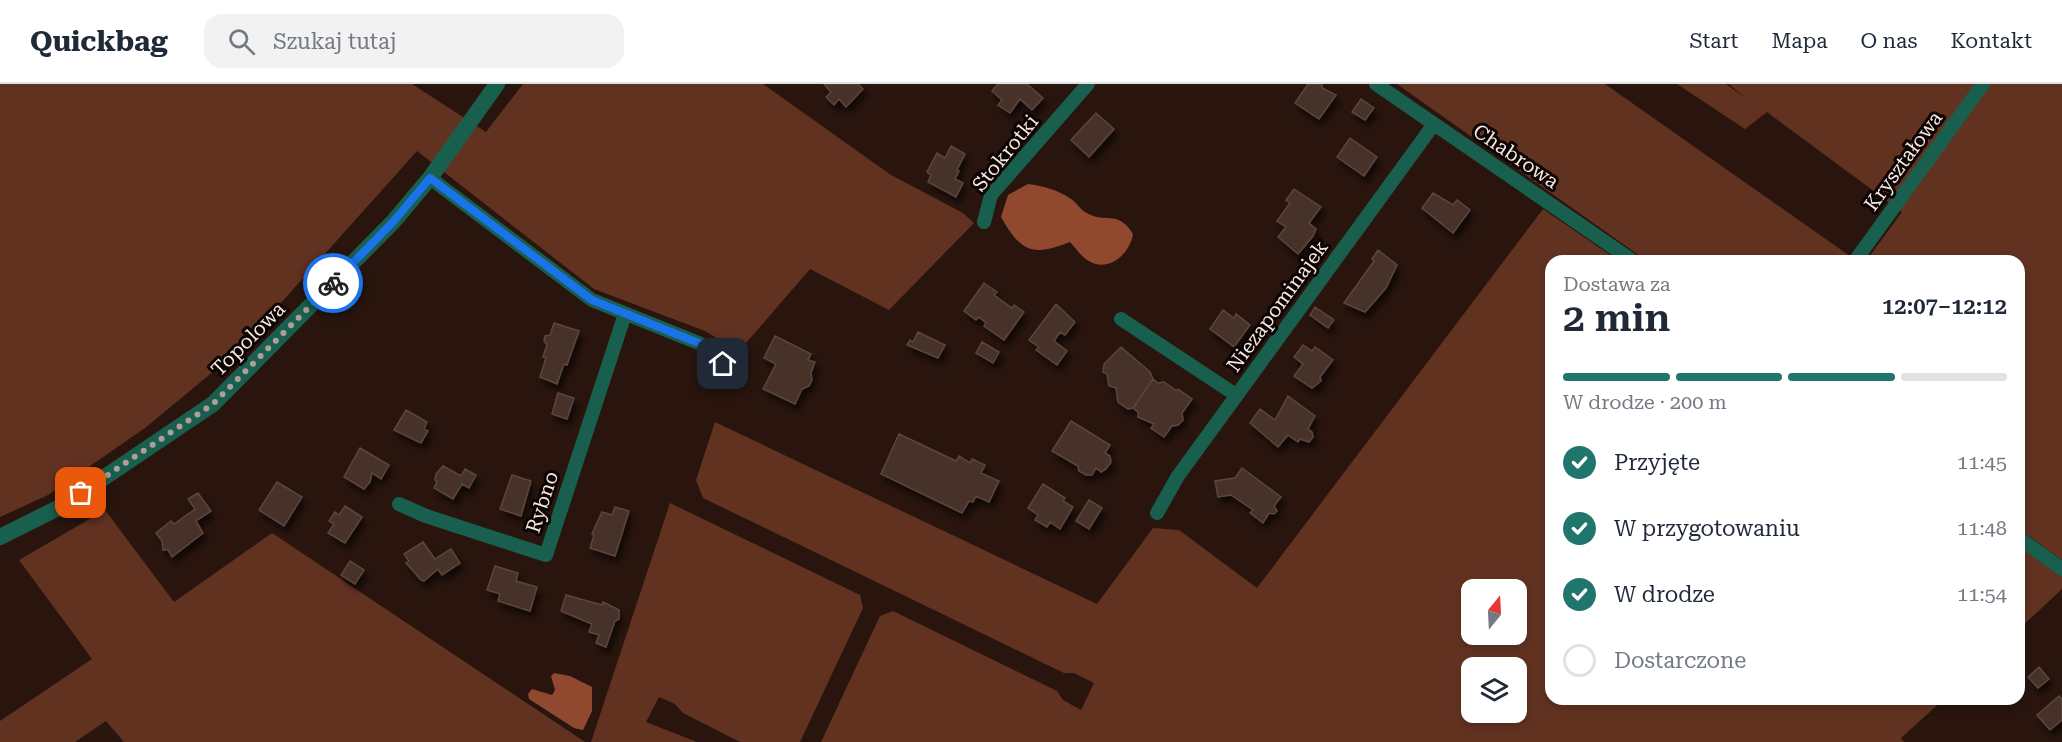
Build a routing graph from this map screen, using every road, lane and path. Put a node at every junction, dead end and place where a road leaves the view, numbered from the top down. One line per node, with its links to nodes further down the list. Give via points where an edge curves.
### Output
1 (497, 84): 6 (street, Topolowa)
2 (1088, 84): 7 (street, Stokrotki, via 991,195)
3 (1376, 84): 5 (street, Chabrowa)
4 (1983, 84): 9 (street, Kryształowa)
5 (1434, 124): 8 (street, Chabrowa); 13 (street, Niezapominajek)
6 (430, 178): 10 (street, via 592,300); 16 (street, Topolowa, via 393,222 213,404 62,506)
7 (984, 222)
8 (1624, 255)
9 (1860, 255)
10 (625, 314): 12 (street, via 701,344); 14 (street, Rybno, via 546,555)
11 (1121, 319): 13 (street)
12 (723, 364)
13 (1236, 395): 15 (street, Niezapominajek, via 1178,476)
14 (399, 504)
15 (1157, 513)
16 (0, 537)
17 (2025, 542): 18 (street)
18 (2062, 569)

